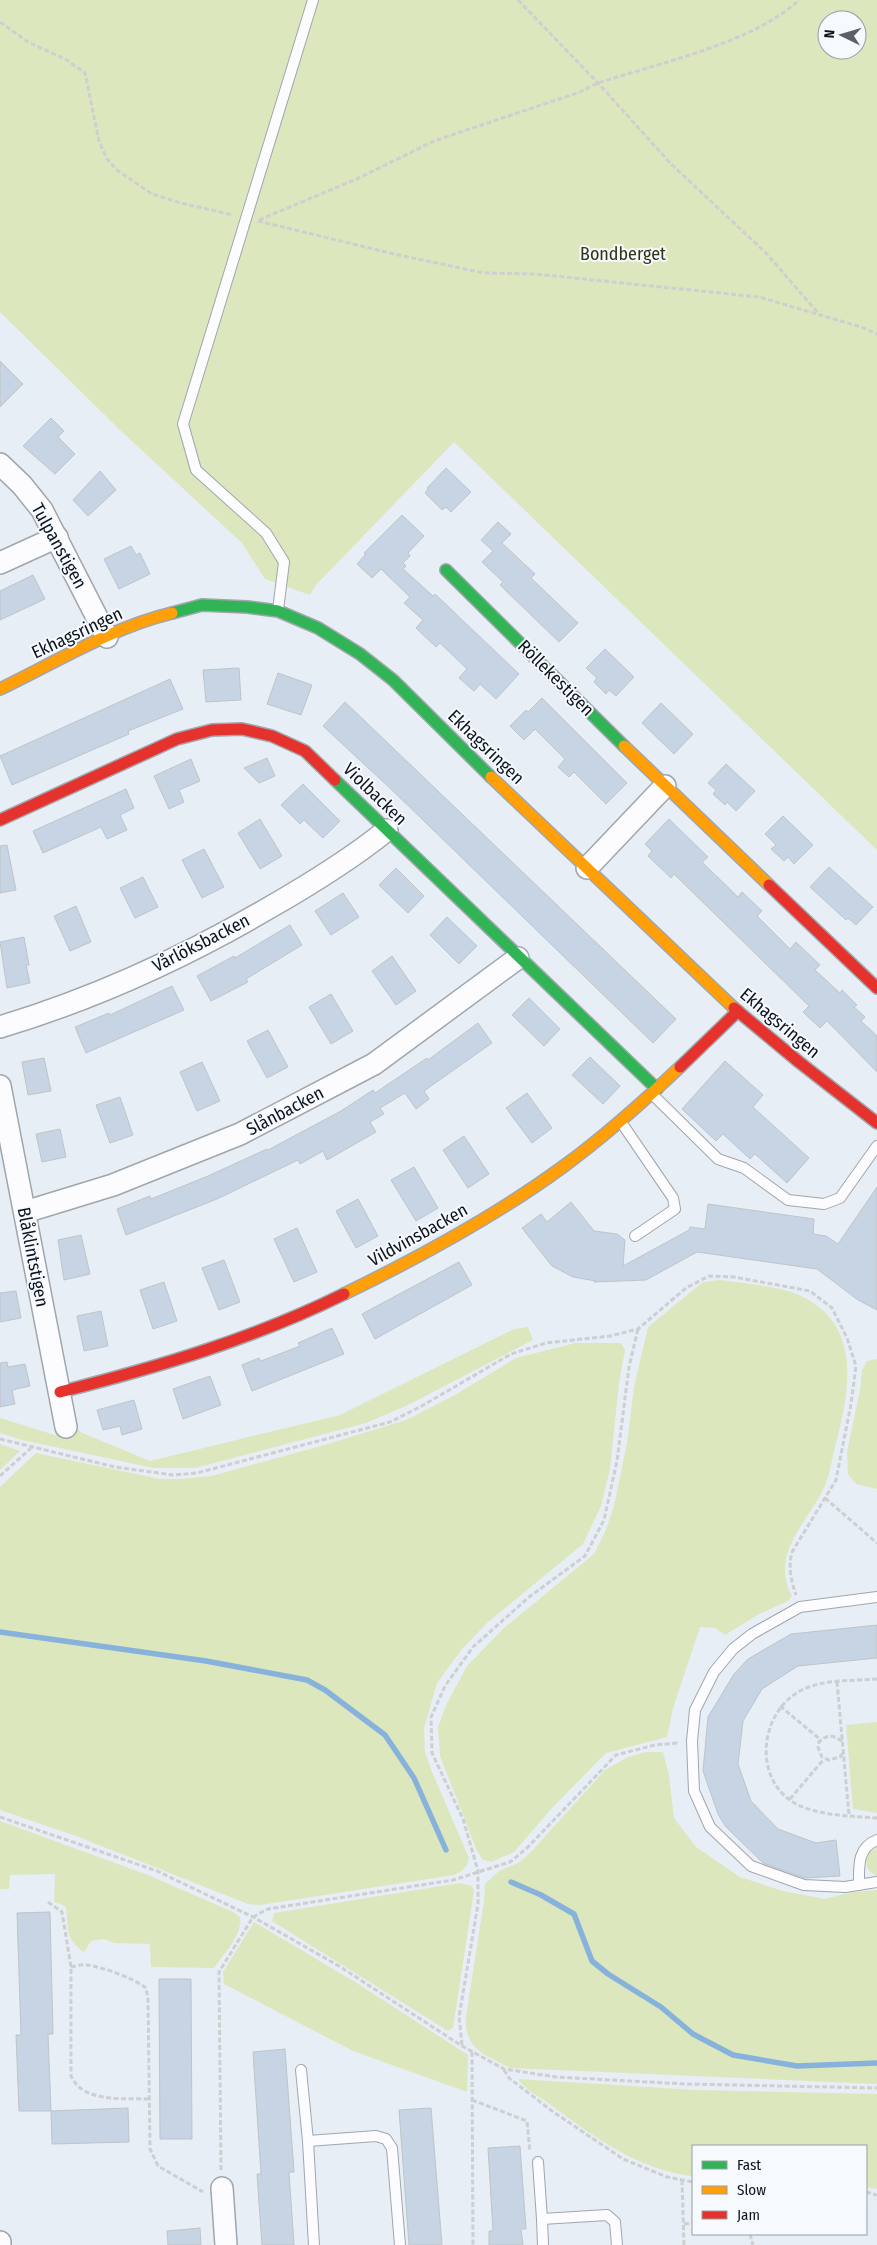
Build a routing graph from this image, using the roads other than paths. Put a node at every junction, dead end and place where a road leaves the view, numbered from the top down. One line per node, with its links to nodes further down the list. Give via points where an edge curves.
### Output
1 (313, 0): 6 (lane, via 183,424 196,470 266,533 284,562)
2 (0, 464): 3 (street, Tulpanstigen, via 42,510)
3 (57, 536): 4 (street); 7 (street, Tulpanstigen)
4 (0, 563)
5 (446, 570): 9 (street, Röllekestigen)
6 (278, 611): 7 (street, Ekhagsringen, via 202,605 154,617); 12 (street, Ekhagsringen, via 318,628 360,654 393,680)
7 (107, 637): 8 (street, Ekhagsringen)
8 (0, 689)
9 (666, 786): 12 (street); 14 (street, Röllekestigen)
10 (0, 820): 11 (street, Violbacken, via 177,739 226,728 252,730 279,738 305,752)
11 (387, 830): 13 (street, Violbacken); 16 (street, Vårlöksbacken, via 319,879 208,944 113,987)
12 (588, 868): 15 (street, Ekhagsringen)
13 (518, 958): 18 (street, Violbacken, via 595,1029); 22 (street, Slånbacken, via 374,1064 240,1134 113,1185)
14 (877, 988)
15 (738, 1011): 18 (street, Vildvinsbacken); 20 (street, Ekhagsringen)
16 (0, 1027)
17 (0, 1086): 22 (street, Blåklintstigen)
18 (654, 1092): 19 (street, Vildvinsbacken); 21 (lane, via 718,1159 744,1168 788,1200 824,1204 840,1198)
19 (620, 1121): 23 (lane, via 673,1198 675,1210); 24 (street, Vildvinsbacken, via 523,1194 455,1236 338,1298 274,1326 143,1372)
20 (877, 1123)
21 (877, 1146)
22 (25, 1212): 24 (street, Blåklintstigen)
23 (635, 1236)
24 (60, 1392): 25 (street, Blåklintstigen)
25 (66, 1427)
26 (877, 1597): 29 (lane, via 800,1607 752,1634 733,1649 714,1672 695,1710 692,1741 694,1791 710,1827 751,1866 804,1885)
27 (877, 1840): 29 (lane, via 867,1844 861,1854)
28 (877, 1882): 29 (lane)
29 (859, 1885)
30 (301, 2070): 31 (lane)
31 (308, 2141): 36 (lane); 37 (lane, via 376,2136 386,2139 392,2148)
32 (538, 2162): 34 (lane)
33 (223, 2196): 35 (street)
34 (542, 2220): 38 (lane); 39 (lane, via 607,2215 615,2222)
35 (226, 2245)
36 (314, 2245)
37 (400, 2245)
38 (543, 2245)
39 (617, 2245)

